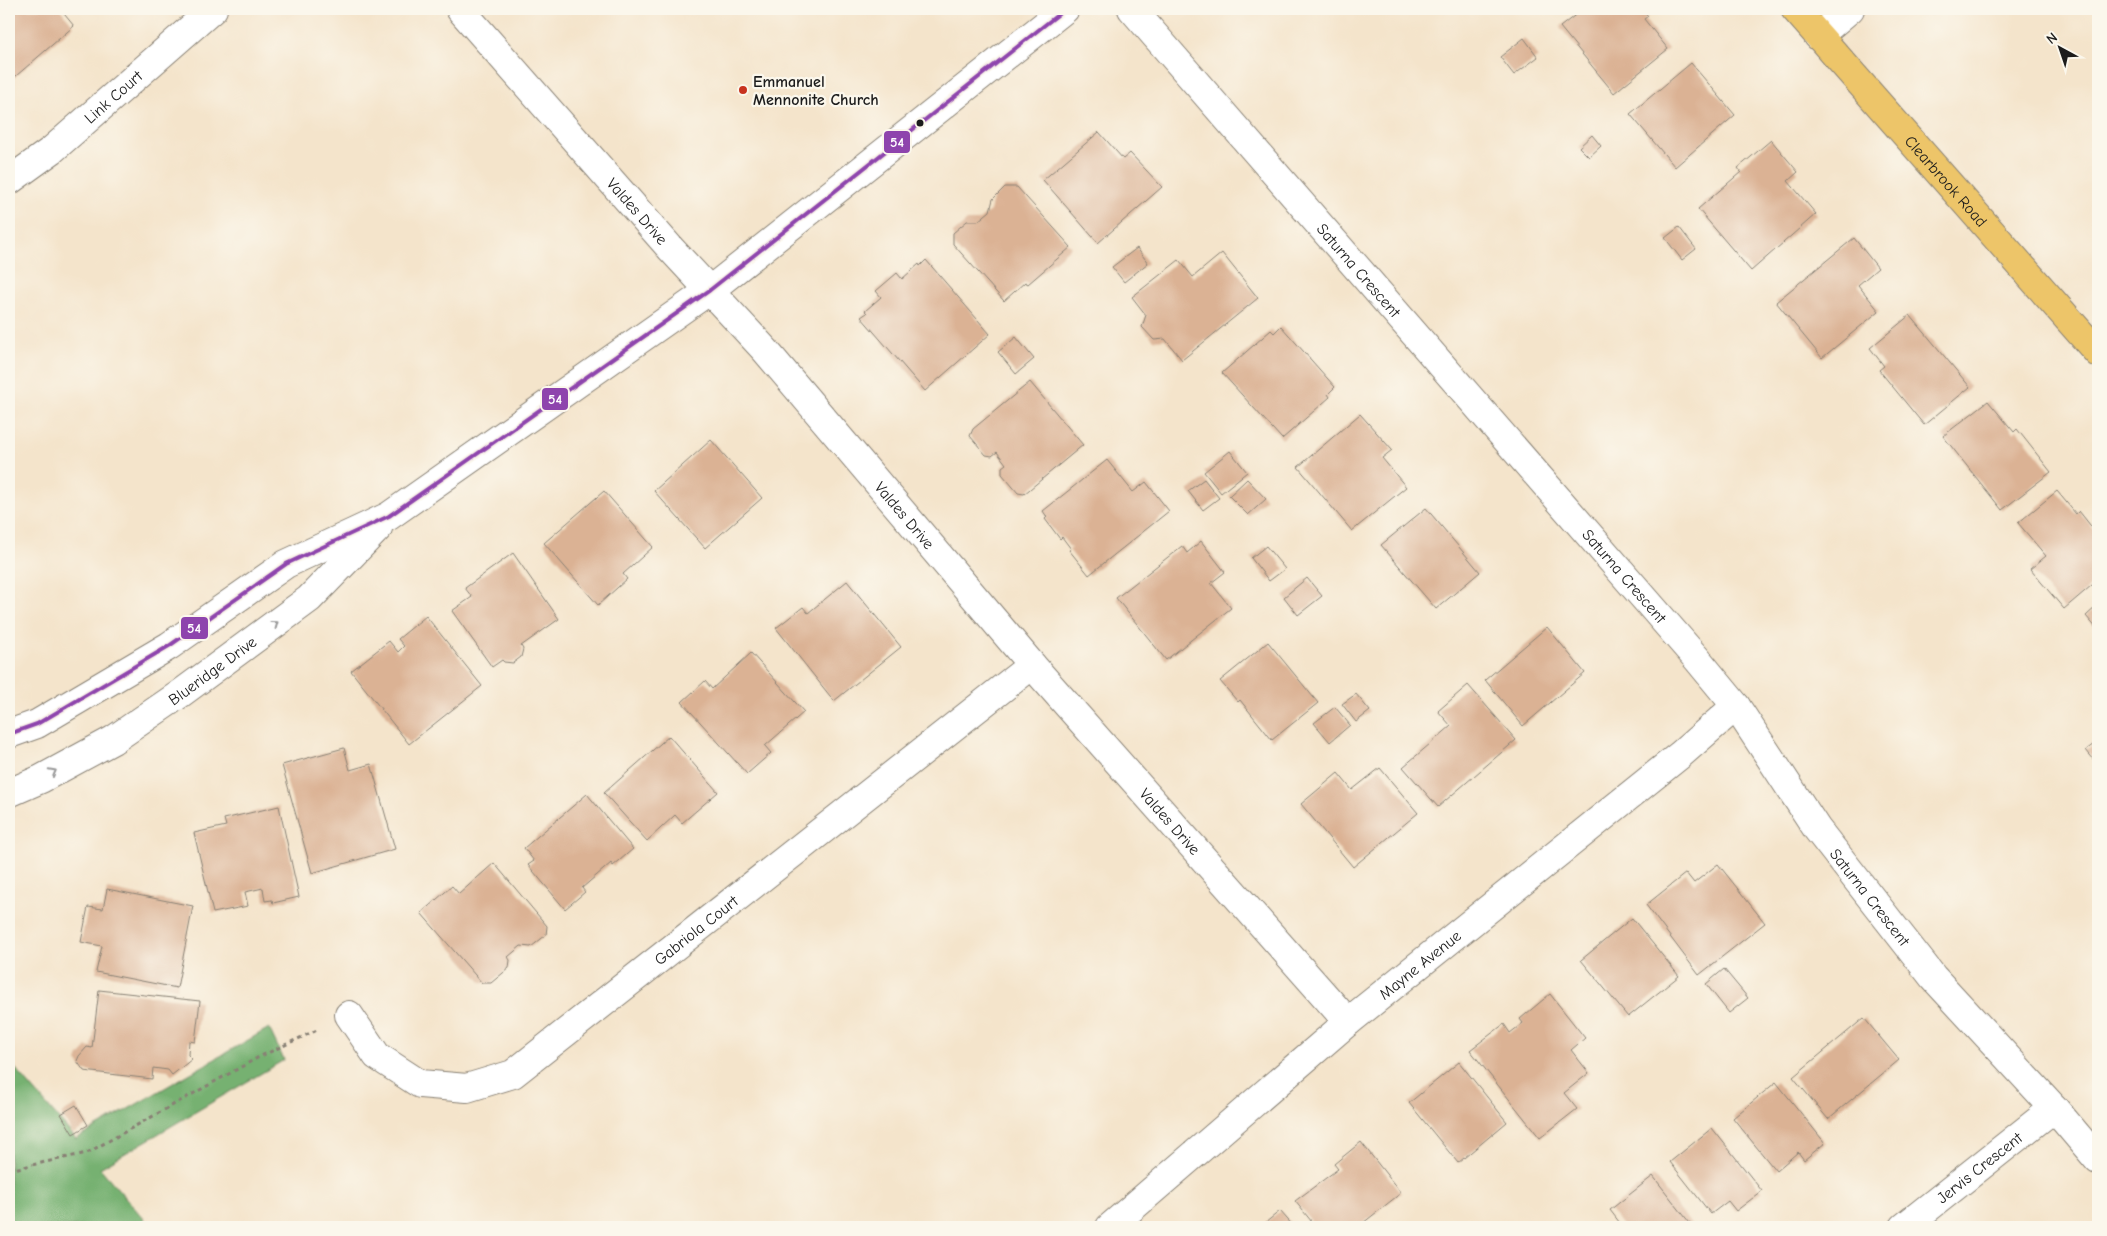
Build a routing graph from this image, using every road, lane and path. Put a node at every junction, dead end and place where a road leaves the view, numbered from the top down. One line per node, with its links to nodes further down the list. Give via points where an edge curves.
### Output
1 (213, 9): 8 (street, Link Court, via 52,150)
2 (460, 9): 9 (street, Valdes Drive)
3 (1065, 9): 9 (street, Blueridge Drive)
4 (1132, 9): 13 (street, Saturna Crescent)
5 (1795, 9): 7 (main road, Clearbrook Road)
6 (1850, 9): 7 (street)
7 (1818, 36): 10 (main road, Clearbrook Road)
8 (9, 181)
9 (710, 290): 11 (street, Blueridge Drive); 12 (street, Valdes Drive, via 765,350)
10 (2098, 353)
11 (389, 516): 14 (street, Blueridge Drive, via 286,564 169,646 37,724); 15 (street, Blueridge Drive, one-way to 11, via 113,740 180,694 309,599)
12 (1032, 665): 16 (street, Gabriola Court, via 513,1074 467,1088 420,1084 377,1056); 17 (street, Valdes Drive)
13 (1736, 706): 17 (street, Mayne Avenue, via 1680,755); 18 (street, Saturna Crescent, via 1817,829 1933,977)
14 (9, 734)
15 (9, 793)
16 (349, 1015): 20 (path, via 260,1056 87,1153)
17 (1348, 1022): 21 (street, Mayne Avenue)
18 (2054, 1108): 19 (street, Saturna Crescent); 22 (street, Jervis Crescent)
19 (2098, 1160)
20 (9, 1170)
21 (1110, 1227)
22 (1904, 1227)

